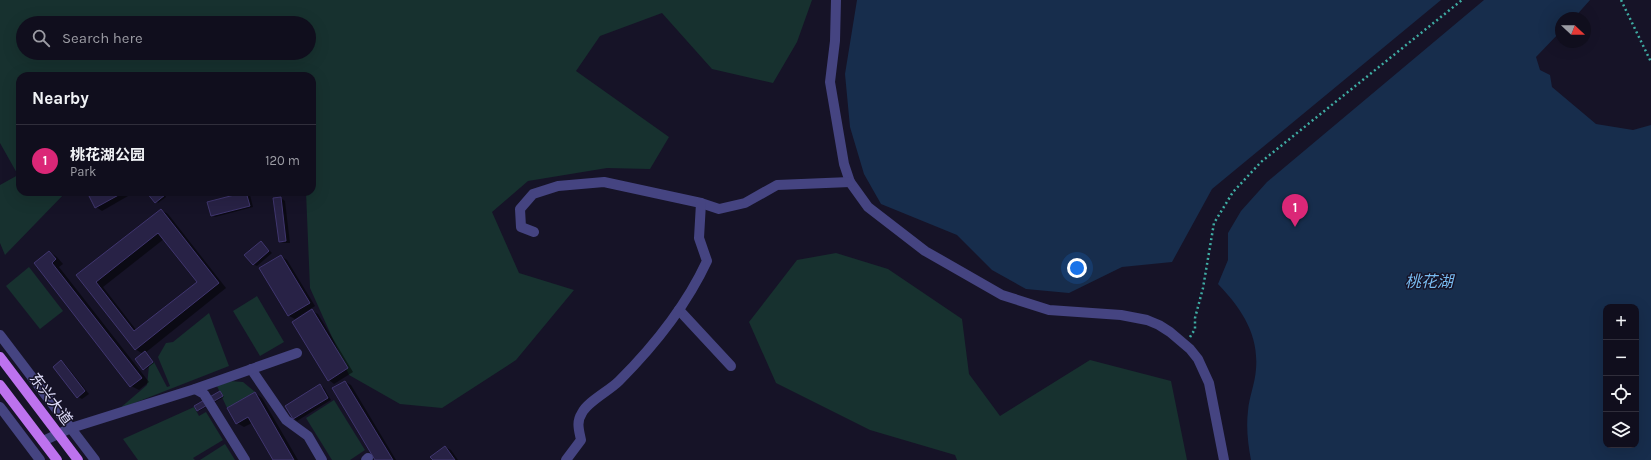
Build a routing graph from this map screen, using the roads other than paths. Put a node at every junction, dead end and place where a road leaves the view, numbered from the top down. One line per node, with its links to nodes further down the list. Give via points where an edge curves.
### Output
1 (836, 0): 2 (street, via 830,82 844,164)
2 (850, 182): 3 (street, via 777,184 745,203 728,208 719,209); 24 (street, via 868,207 925,251 1002,295 1049,310 1134,317 1159,325 1181,340 1198,359 1209,383)
3 (701, 203): 4 (street, via 604,182 558,186 532,194 520,209 520,226); 5 (street, via 699,238 708,261)
4 (534, 232)
5 (679, 310): 9 (street); 23 (street, via 618,382 582,412 578,423 581,440)
6 (0, 335): 14 (street)
7 (297, 353): 10 (street)
8 (0, 357): 15 (main road, 东兴大道)
9 (731, 366)
10 (251, 369): 12 (street); 22 (street, via 286,420 308,436)
11 (0, 385): 16 (main road)
12 (195, 389): 14 (street); 21 (street, via 204,394)
13 (0, 407): 17 (street)
14 (70, 428): 15 (street); 20 (street)
15 (58, 434): 16 (street); 19 (main road, 东兴大道)
16 (43, 441): 18 (main road)
17 (40, 460)
18 (57, 460)
19 (78, 460)
20 (95, 460)
21 (245, 460)
22 (322, 460)
23 (566, 460)
24 (1224, 460)

